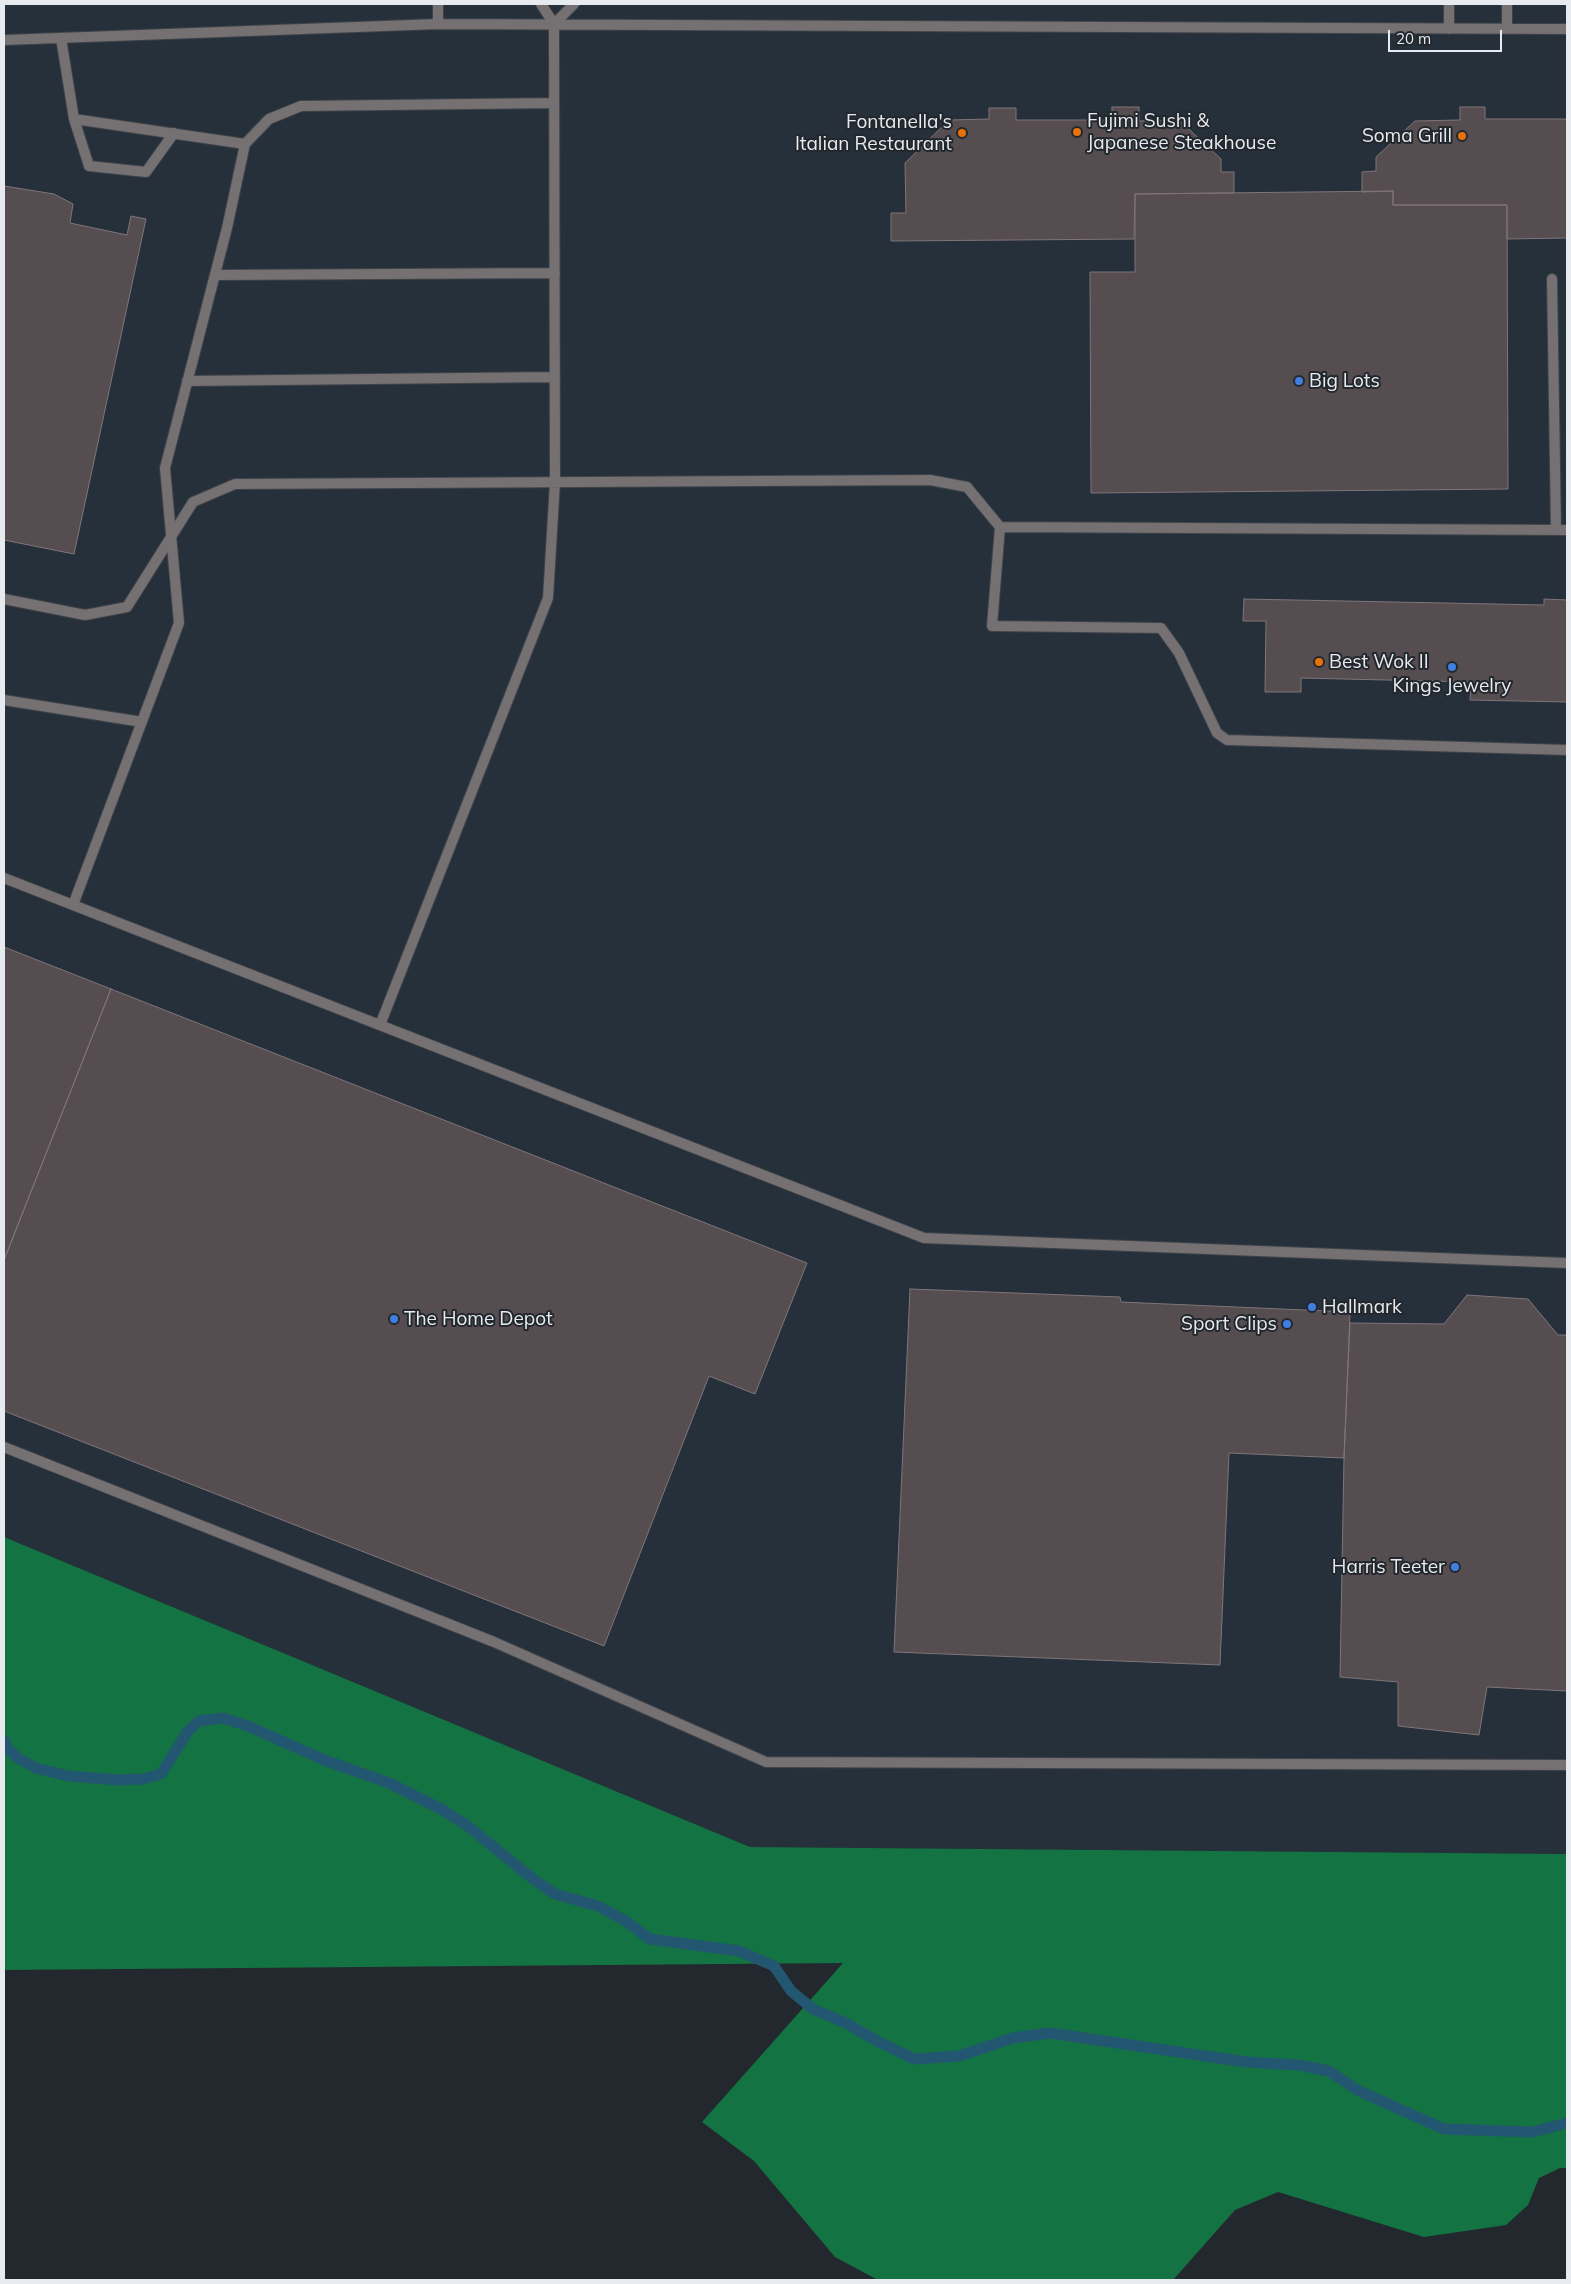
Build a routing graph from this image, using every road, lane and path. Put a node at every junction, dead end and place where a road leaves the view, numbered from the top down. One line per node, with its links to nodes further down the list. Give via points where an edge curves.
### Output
1 (438, 4): 6 (lane)
2 (541, 4): 7 (lane)
3 (574, 4): 7 (lane)
4 (1449, 4): 8 (lane)
5 (1506, 4): 9 (lane)
6 (438, 24): 7 (lane); 11 (lane)
7 (554, 24): 8 (lane); 13 (lane)
8 (1449, 29): 9 (lane)
9 (1507, 29): 10 (lane)
10 (1567, 29)
11 (61, 38): 12 (lane); 14 (lane)
12 (4, 40)
13 (554, 103): 16 (lane, via 301,106 269,119); 17 (lane)
14 (74, 119): 15 (lane); 15 (lane, via 88,166 146,172)
15 (174, 133): 16 (lane)
16 (245, 144): 18 (lane)
17 (554, 273): 18 (lane); 20 (lane)
18 (216, 276): 21 (lane)
19 (1552, 278): 24 (lane)
20 (555, 377): 21 (lane); 22 (lane)
21 (187, 381): 26 (lane, via 165,468)
22 (555, 482): 23 (lane, via 930,480 967,487); 26 (lane, via 235,484 193,502); 33 (lane, via 548,598)
23 (1000, 526): 24 (lane); 30 (lane, via 992,626 1161,628 1179,653 1217,733 1227,740)
24 (1556, 530): 25 (lane)
25 (1567, 530)
26 (171, 538): 27 (lane, via 127,607 85,615); 29 (lane, via 179,623)
27 (4, 599)
28 (4, 700): 29 (lane)
29 (142, 722): 32 (lane)
30 (1567, 750)
31 (4, 878): 32 (lane)
32 (73, 905): 33 (lane)
33 (380, 1025): 34 (lane, via 924,1238)
34 (1567, 1263)
35 (4, 1447): 36 (lane, via 494,1642 766,1762)
36 (1567, 1765)

